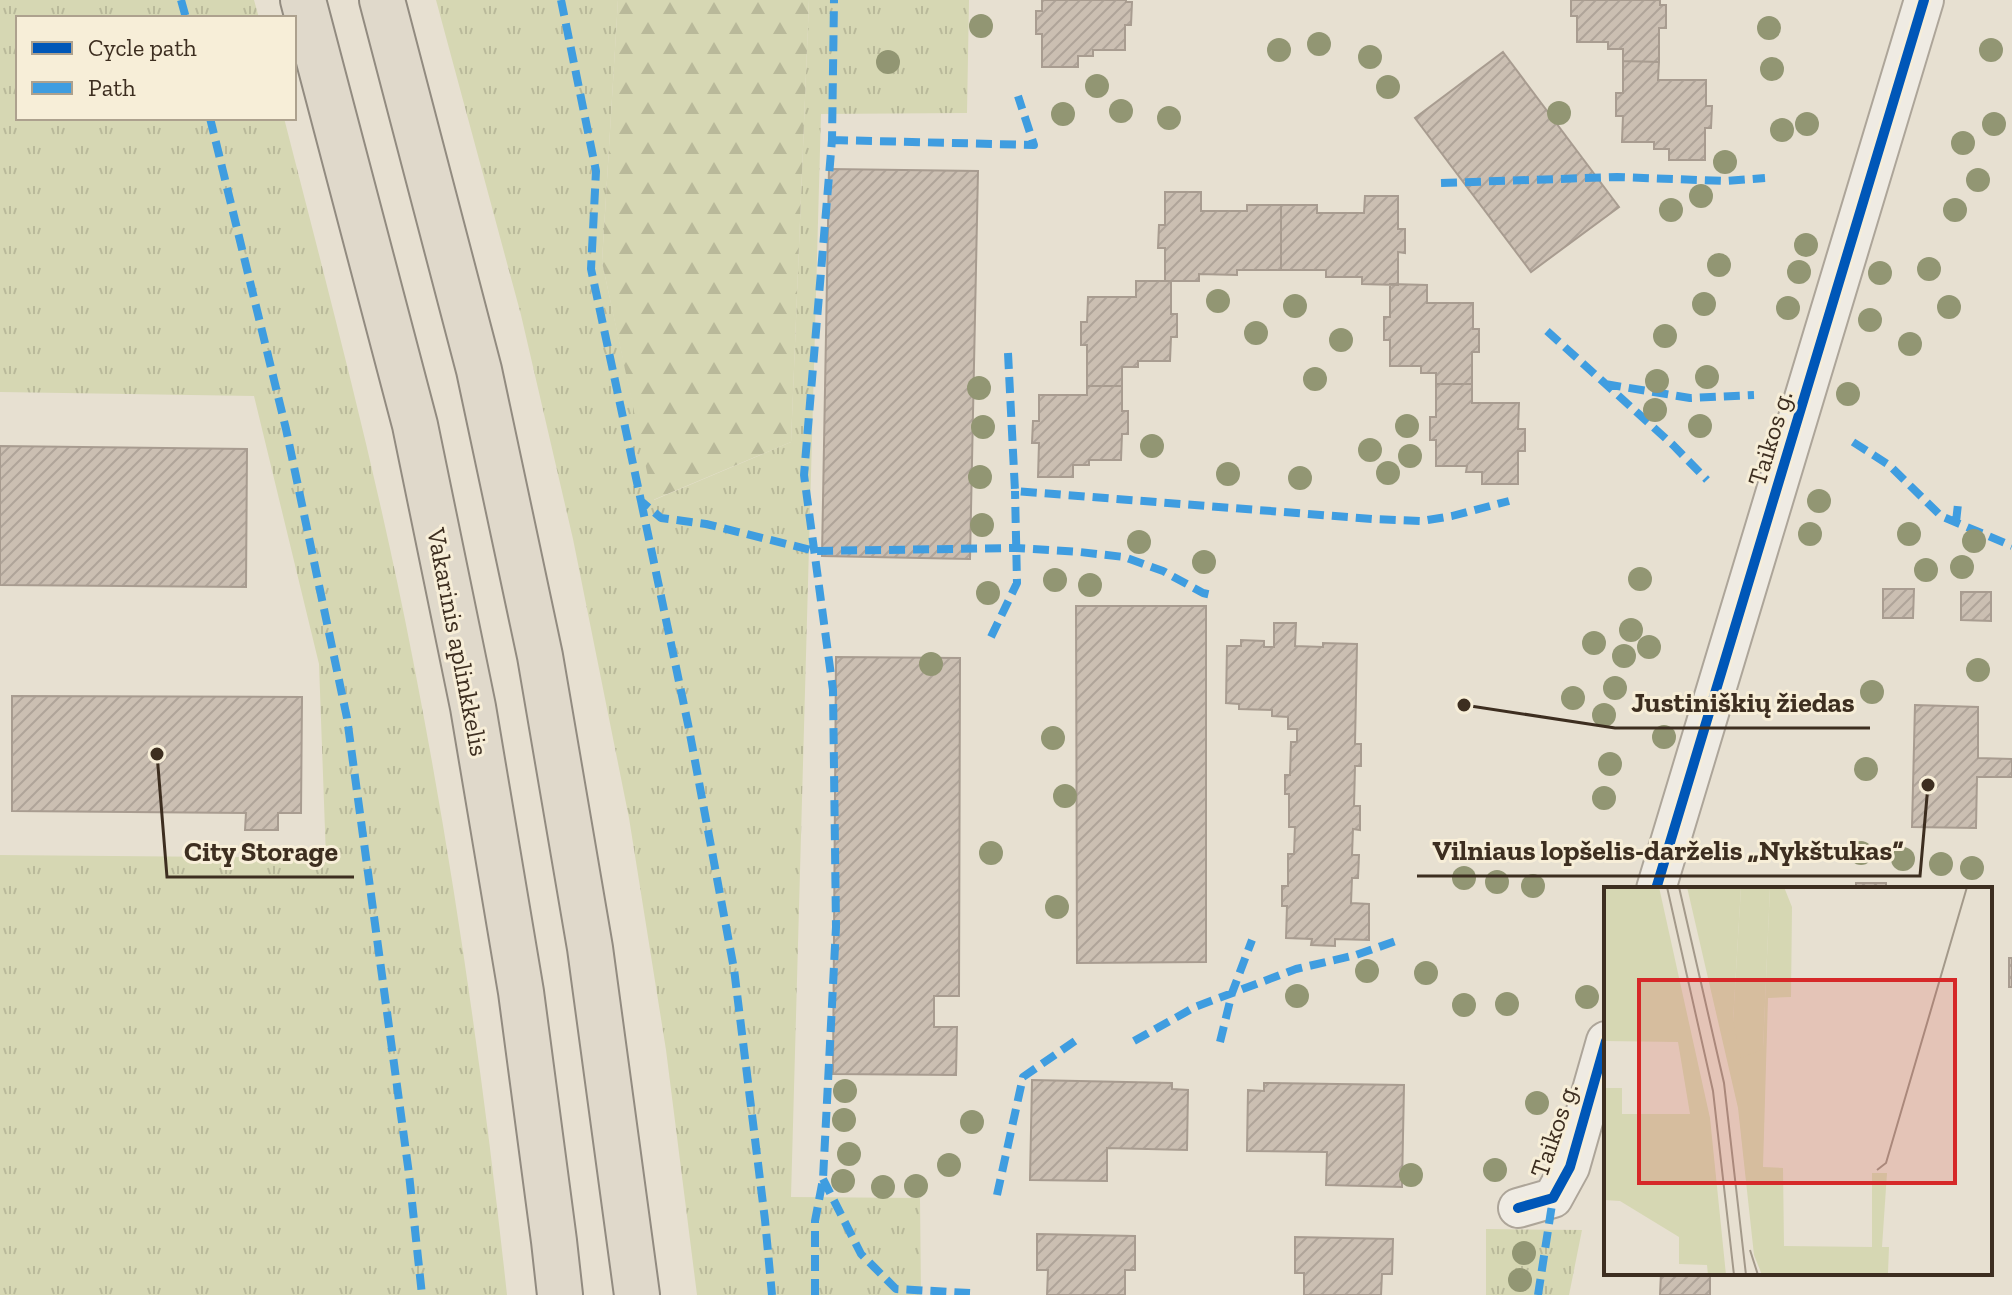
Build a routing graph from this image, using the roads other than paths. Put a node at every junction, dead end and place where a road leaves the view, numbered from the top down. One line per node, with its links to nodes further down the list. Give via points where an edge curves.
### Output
1 (303, 0): 7 (highway, Vakarinis aplinkkelis, via 415,425 473,707 521,992)
2 (382, 0): 8 (highway, via 479,370 540,656 590,948)
3 (1924, 0): 4 (street, Taikos g.)
4 (1657, 887)
5 (1604, 1048): 6 (street, Taikos g., via 1570,1167 1553,1198)
6 (1518, 1208)
7 (560, 1295)
8 (637, 1295)

